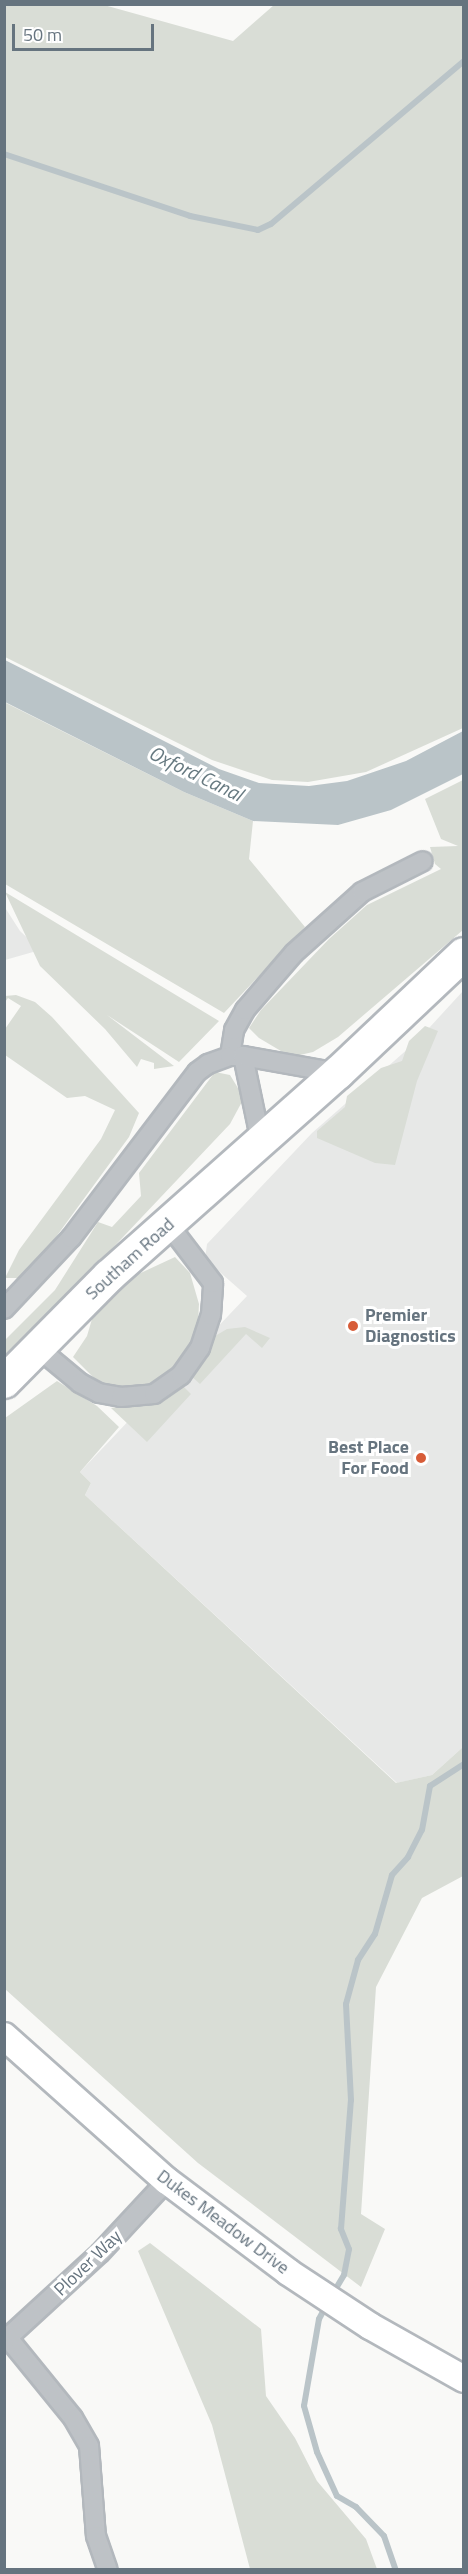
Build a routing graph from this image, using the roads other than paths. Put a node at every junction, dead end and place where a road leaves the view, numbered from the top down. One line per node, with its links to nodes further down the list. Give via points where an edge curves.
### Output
1 (423, 861): 3 (street, via 362,892 294,953 245,1010 234,1030)
2 (464, 954): 4 (highway, Southam Road)
3 (237, 1056): 4 (street); 5 (street); 7 (street, via 197,1072 71,1238)
4 (338, 1073): 5 (highway, Southam Road)
5 (261, 1142): 6 (highway, Southam Road)
6 (168, 1224): 8 (highway, Southam Road, via 109,1275); 8 (street, via 213,1283 211,1316 200,1348 181,1374 154,1394 121,1397 99,1393 80,1383)
7 (4, 1309)
8 (38, 1348): 9 (highway, Southam Road)
9 (4, 1382)
10 (4, 2036): 11 (street, Dukes Meadow Drive)
11 (167, 2181): 12 (street, Plover Way, via 100,2253); 13 (street, Dukes Meadow Drive, via 288,2272 367,2324)
12 (6, 2339): 14 (street, via 74,2418 89,2446 96,2536)
13 (464, 2379)
14 (108, 2570)

